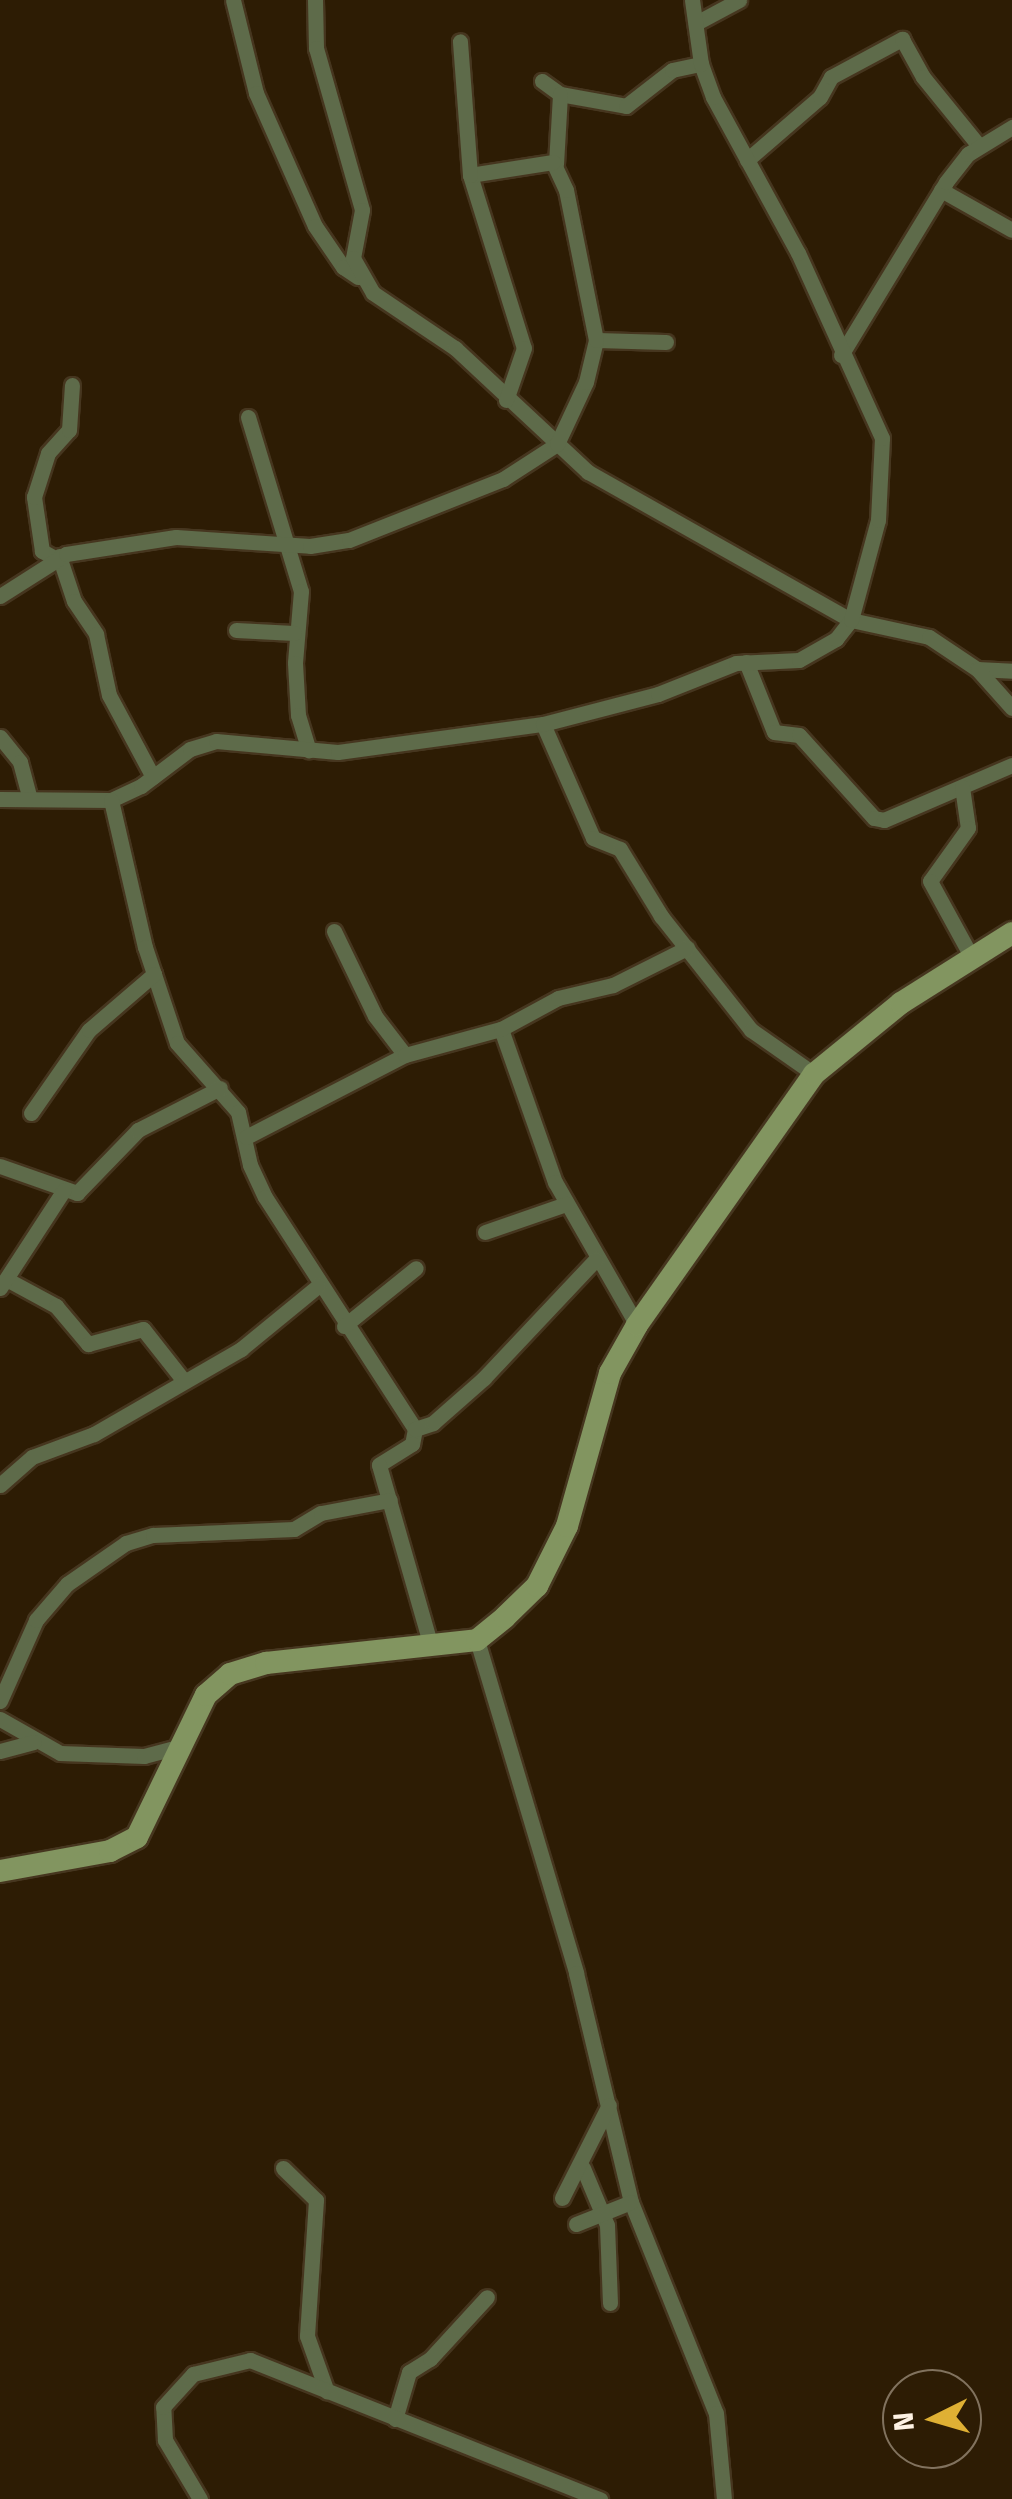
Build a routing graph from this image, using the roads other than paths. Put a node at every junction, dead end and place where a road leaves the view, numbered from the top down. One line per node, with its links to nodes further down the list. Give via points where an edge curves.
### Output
1 (233, 0): 17 (street, via 256,93 315,226)
2 (315, 0): 17 (street, via 316,48 362,210 353,258)
3 (692, 0): 5 (street)
4 (739, 0): 5 (street)
5 (696, 23): 7 (street)
6 (460, 42): 14 (street)
7 (700, 64): 9 (street, via 672,70 626,106); 12 (street)
8 (542, 81): 9 (street)
9 (560, 94): 13 (street)
10 (1012, 128): 11 (street)
11 (979, 146): 12 (street, via 922,78 902,39 831,77 820,97); 15 (street)
12 (746, 160): 20 (street, via 798,252)
13 (556, 164): 14 (street); 18 (street)
14 (470, 175): 22 (street, via 491,259 523,342)
15 (941, 190): 16 (street); 20 (street)
16 (1012, 230)
17 (358, 277): 22 (street, via 455,348)
18 (596, 340): 19 (street); 24 (street, via 586,382)
19 (666, 342)
20 (841, 355): 28 (street, via 873,410 884,468)
21 (72, 385): 26 (street, via 70,430 48,453 34,497 42,551)
22 (506, 400): 24 (street)
23 (248, 417): 25 (street)
24 (557, 444): 25 (street, via 503,480 350,540); 28 (street, via 588,472)
25 (283, 544): 26 (street, via 176,537); 30 (street, via 300,591)
26 (57, 557): 27 (street); 39 (street, via 96,634 109,695)
27 (0, 596)
28 (851, 620): 31 (street, via 836,639 798,660); 32 (street, via 929,637)
29 (236, 630): 30 (street)
30 (294, 633): 37 (street, via 298,714)
31 (746, 662): 35 (street, via 658,694); 40 (street, via 774,732 799,735 874,818 884,820)
32 (976, 669): 33 (street); 34 (street)
33 (1012, 671)
34 (1012, 708)
35 (542, 724): 37 (street); 46 (street, via 593,838 620,849)
36 (0, 737): 41 (street, via 20,762)
37 (310, 750): 39 (street, via 216,742 190,749)
38 (1012, 765): 40 (street)
39 (153, 777): 43 (street)
40 (962, 787): 47 (street, via 966,833 930,881)
41 (30, 798): 42 (street); 43 (street)
42 (0, 799)
43 (111, 800): 48 (street)
44 (334, 931): 50 (street, via 375,1016)
45 (1012, 934): 47 (main road)
46 (687, 948): 49 (street, via 612,986 558,998); 51 (street, via 751,1030)
47 (970, 954): 51 (main road)
48 (154, 974): 52 (street, via 177,1043); 53 (street, via 89,1030)
49 (500, 1029): 50 (street); 57 (street)
50 (405, 1055): 54 (street)
51 (814, 1074): 63 (main road)
52 (220, 1088): 54 (street); 56 (street, via 154,1118 81,1191)
53 (31, 1113)
54 (246, 1137): 62 (street, via 250,1166)
55 (0, 1166): 56 (street)
56 (64, 1190): 61 (street)
57 (566, 1204): 58 (street); 59 (street)
58 (485, 1232)
59 (596, 1259): 63 (street); 66 (street, via 484,1378)
60 (416, 1268): 64 (street)
61 (4, 1284): 65 (street, via 56,1306 88,1344 144,1329)
62 (318, 1286): 64 (street); 65 (street, via 242,1349)
63 (637, 1325): 69 (main road, via 610,1374 566,1526 537,1586)
64 (344, 1326): 66 (street)
65 (184, 1381): 67 (street, via 94,1434 32,1457)
66 (415, 1430): 68 (street, via 412,1444 379,1465)
67 (0, 1485)
68 (390, 1500): 70 (street); 71 (street, via 321,1513 294,1529 152,1535 126,1544 67,1584 36,1620)
69 (478, 1640): 70 (main road); 77 (street)
70 (431, 1646): 74 (main road, via 266,1663 230,1674 206,1695)
71 (0, 1701)
72 (0, 1719): 73 (street)
73 (34, 1742): 74 (street, via 93,1756 144,1756); 75 (street)
74 (181, 1746): 76 (main road, via 138,1837 110,1852)
75 (0, 1751)
76 (0, 1871)
77 (609, 2104): 79 (street, via 587,2144); 81 (street)
78 (283, 2168): 86 (street, via 316,2200 307,2336)
79 (583, 2168): 80 (street); 82 (street)
80 (562, 2198)
81 (631, 2202): 82 (street); 90 (street, via 716,2413)
82 (602, 2213): 83 (street); 85 (street)
83 (576, 2224)
84 (487, 2298): 87 (street, via 430,2359 409,2372)
85 (610, 2303)
86 (327, 2392): 87 (street); 88 (street, via 250,2360 193,2374 172,2393 161,2421 180,2472)
87 (396, 2420): 89 (street)
88 (200, 2499)
89 (600, 2499)
90 (724, 2499)

